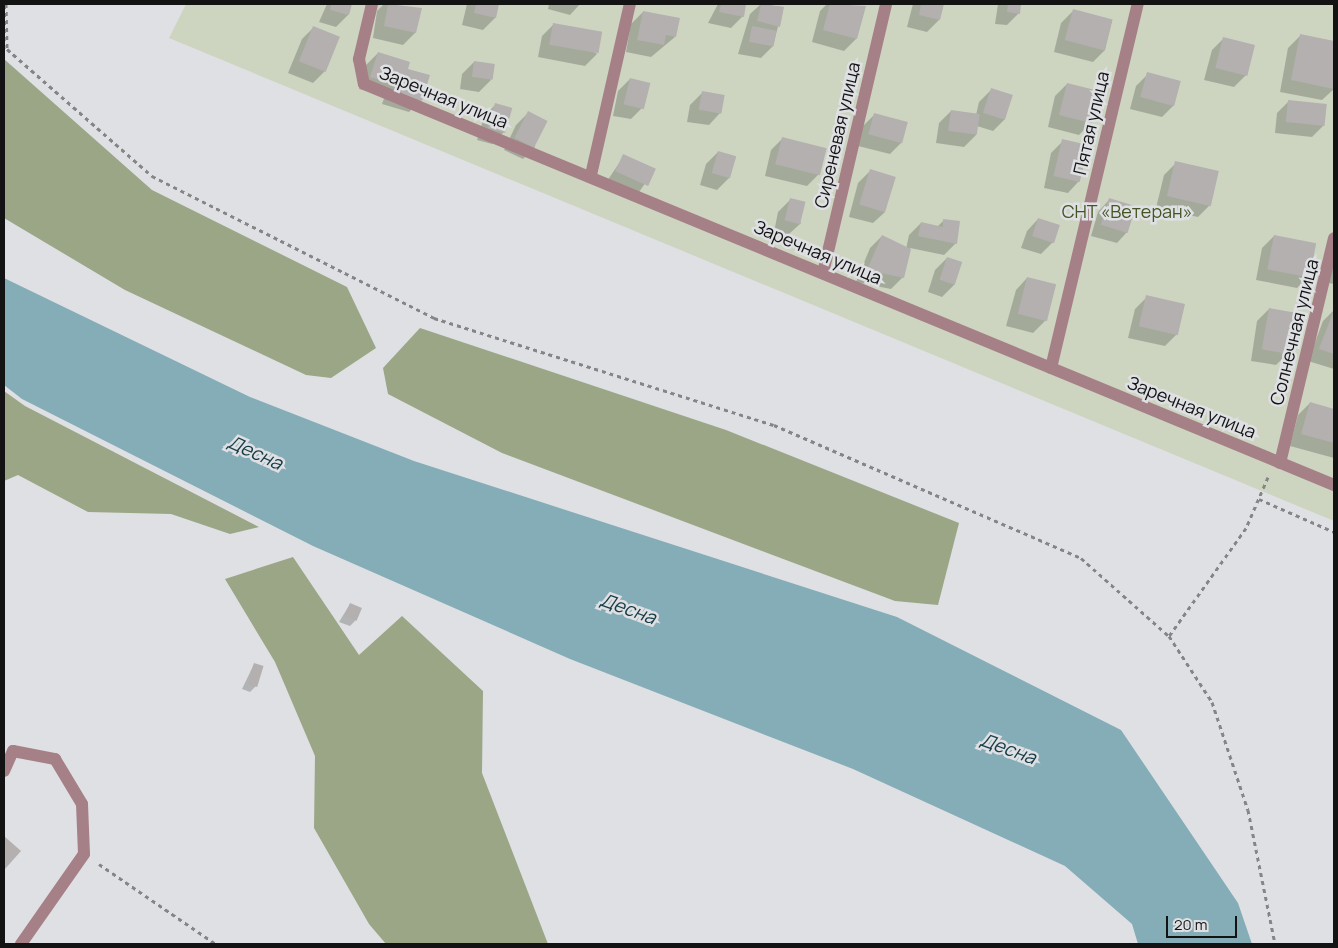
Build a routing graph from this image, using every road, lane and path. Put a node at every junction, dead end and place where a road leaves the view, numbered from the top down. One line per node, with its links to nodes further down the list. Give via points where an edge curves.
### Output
1 (6, 4): 14 (path, via 7,49 152,176 434,318 774,425 1081,558)
2 (372, 4): 6 (lane, Заречная улица, via 359,59 364,84)
3 (630, 4): 6 (lane)
4 (886, 4): 8 (lane, Сиреневая улица)
5 (1138, 4): 9 (lane, Пятая улица)
6 (591, 175): 8 (lane, Заречная улица)
7 (1334, 238): 10 (lane, Солнечная улица)
8 (822, 273): 9 (lane, Заречная улица)
9 (1051, 368): 10 (lane, Заречная улица)
10 (1277, 462): 11 (lane, Заречная улица); 12 (path)
11 (1334, 485)
12 (1258, 499): 13 (path); 14 (path, via 1246,528)
13 (1334, 532)
14 (1169, 636): 19 (path, via 1212,702 1248,810)
15 (4, 771): 16 (lane, via 14,751 54,759 82,804)
16 (84, 854): 17 (lane); 18 (path)
17 (21, 944)
18 (216, 944)
19 (1275, 944)

